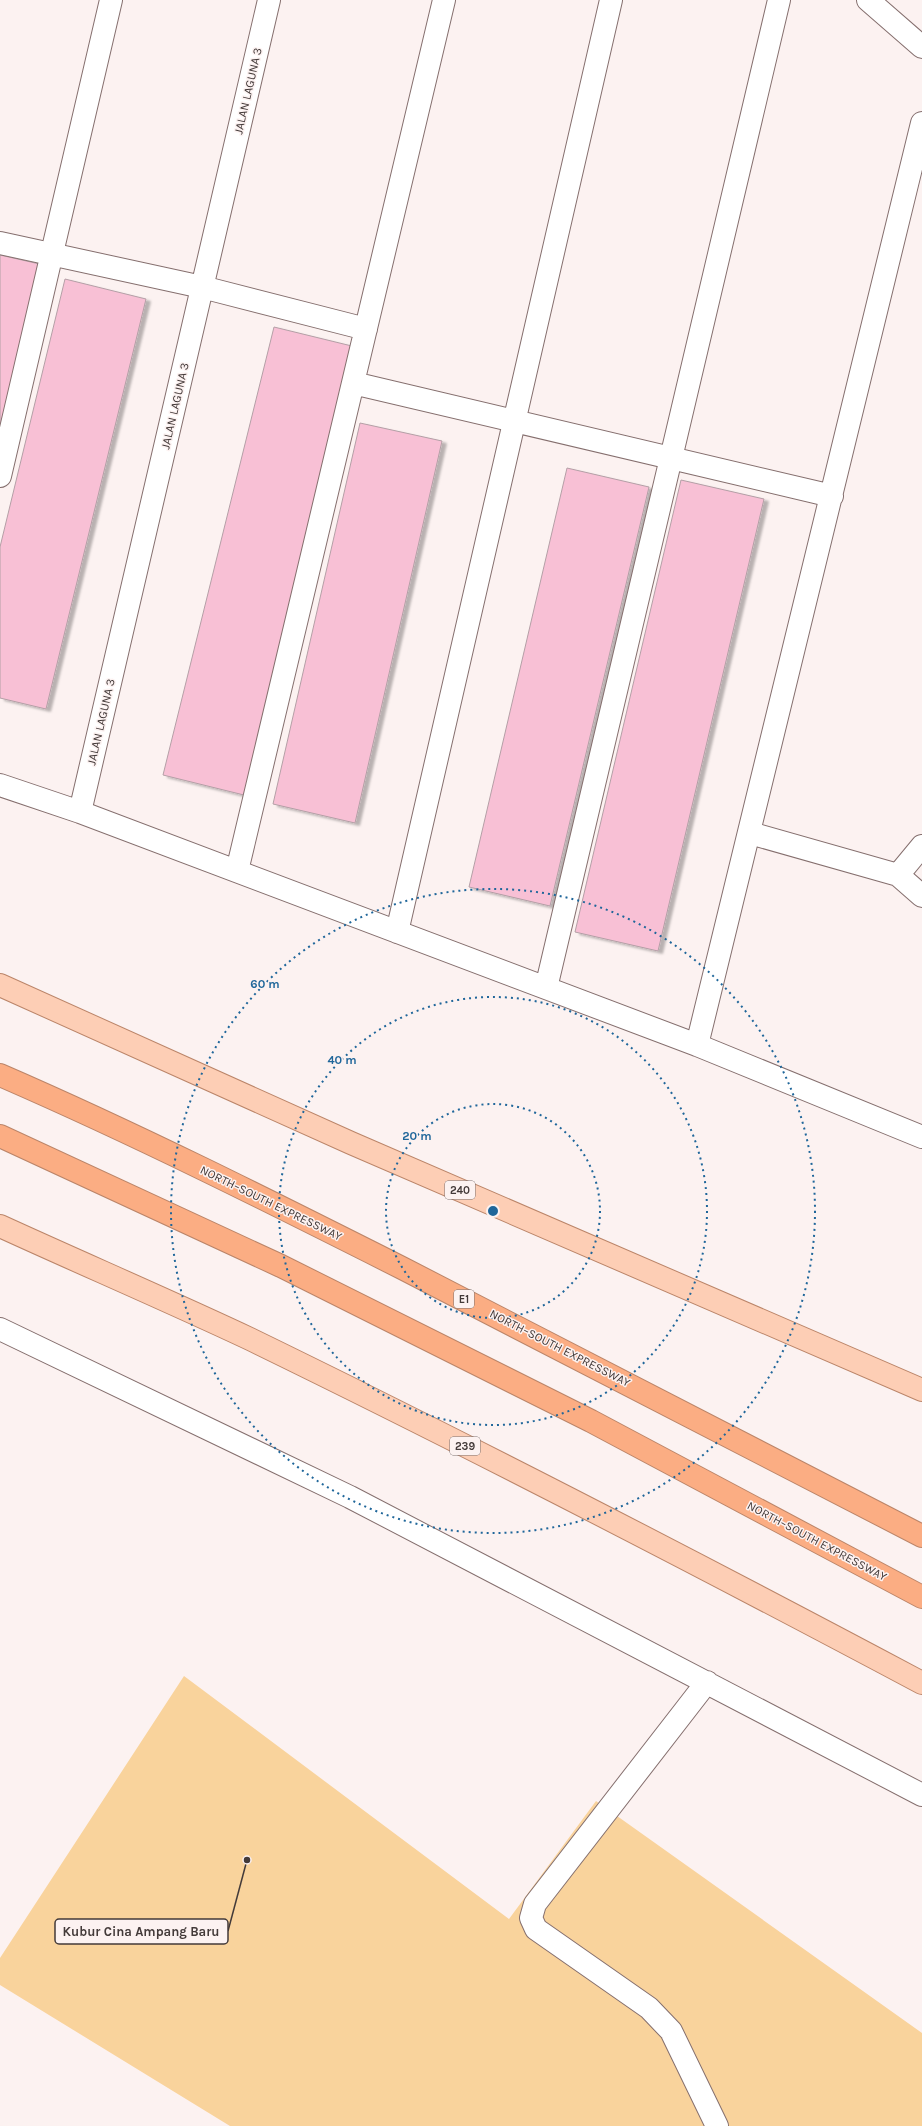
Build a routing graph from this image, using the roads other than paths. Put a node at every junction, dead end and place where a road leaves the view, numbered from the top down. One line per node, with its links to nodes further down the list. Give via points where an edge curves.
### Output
1 (111, 0): 10 (street)
2 (269, 0): 11 (street, JALAN LAGUNA 3)
3 (444, 0): 12 (street)
4 (611, 0): 14 (street)
5 (779, 0): 15 (street)
6 (868, 0): 7 (street)
7 (922, 47)
8 (922, 123): 17 (street)
9 (0, 243): 10 (street)
10 (52, 253): 11 (street); 16 (street)
11 (202, 287): 12 (street); 19 (street, JALAN LAGUNA 3)
12 (366, 329): 13 (street)
13 (353, 383): 14 (street); 22 (street)
14 (515, 420): 15 (street); 25 (street)
15 (671, 458): 17 (street); 27 (street)
16 (0, 476)
17 (832, 496): 20 (street)
18 (0, 785): 19 (street)
19 (80, 812): 22 (street)
20 (750, 833): 23 (street); 28 (street)
21 (922, 846): 23 (street)
22 (237, 872): 25 (street)
23 (898, 875): 24 (street)
24 (922, 896)
25 (397, 932): 27 (street)
26 (0, 985): 34 (main road, 240, via 351,1143)
27 (546, 988): 28 (street)
28 (697, 1045): 30 (street)
29 (0, 1074): 35 (highway, NORTH–SOUTH EXPRESSWAY / E1, via 322,1228 616,1376)
30 (920, 1132)
31 (0, 1136): 36 (highway, NORTH–SOUTH EXPRESSWAY, via 281,1266 542,1396)
32 (0, 1226): 38 (main road, 239, via 246,1338 359,1393 730,1581)
33 (0, 1329): 37 (street, via 350,1497)
34 (922, 1390)
35 (922, 1536)
36 (922, 1597)
37 (707, 1682): 39 (street); 40 (street, via 535,1904 531,1918 536,1929 649,2008 671,2032)
38 (922, 1683)
39 (922, 1795)
40 (717, 2126)

